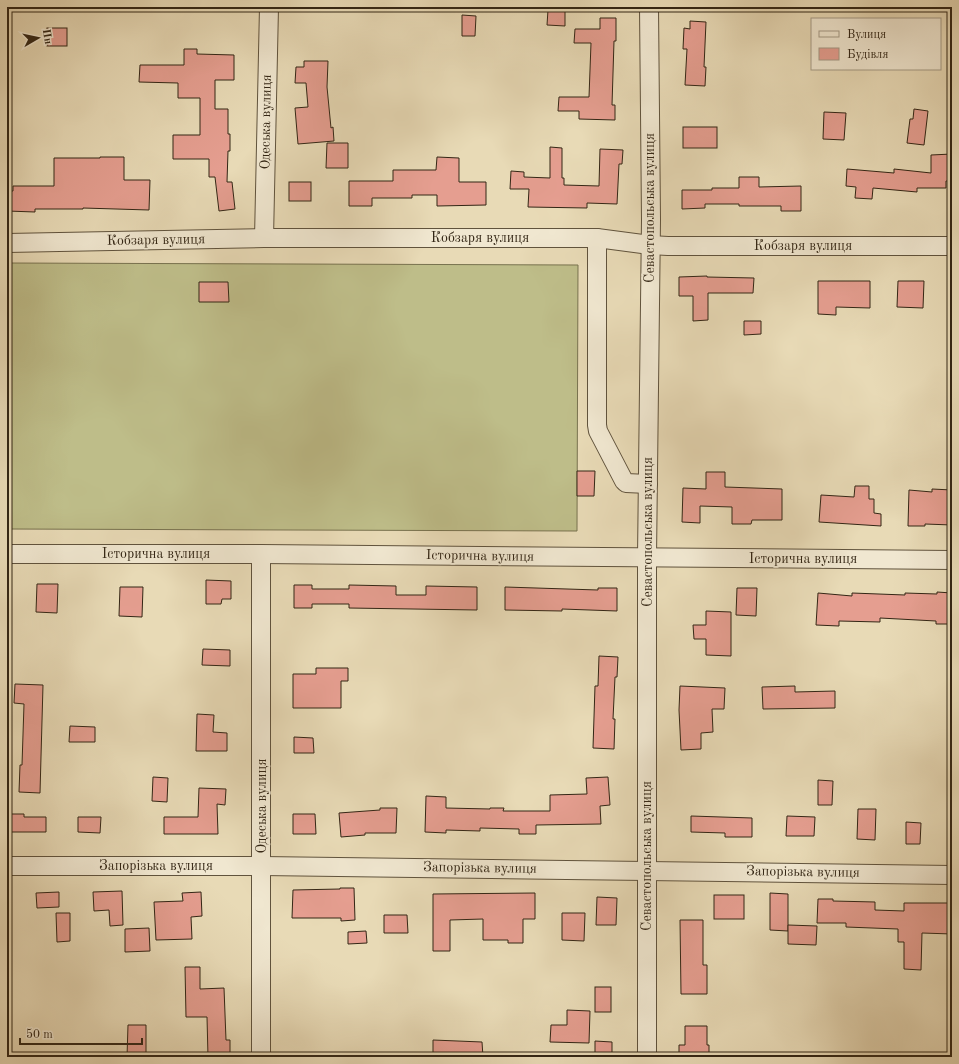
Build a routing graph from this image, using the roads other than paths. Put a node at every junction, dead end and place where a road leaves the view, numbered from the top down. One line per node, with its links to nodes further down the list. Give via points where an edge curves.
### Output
1 (269, 7): 3 (street, Одеська вулиця)
2 (649, 7): 6 (street, Севастопольська вулиця)
3 (264, 238): 4 (street, Кобзаря вулиця); 5 (street, Кобзаря вулиця)
4 (597, 238): 6 (street, Кобзаря вулиця); 8 (street, via 597,428 624,482)
5 (7, 243)
6 (650, 245): 7 (street, Кобзаря вулиця); 8 (street, Севастопольська вулиця)
7 (952, 246)
8 (648, 484): 11 (street, Севастопольська вулиця)
9 (7, 554): 10 (street, Історична вулиця)
10 (261, 554): 11 (street, Історична вулиця); 14 (street, Одеська вулиця)
11 (647, 557): 12 (street, Історична вулиця); 15 (street, Севастопольська вулиця)
12 (952, 560)
13 (7, 866): 14 (street, Запорізька вулиця)
14 (262, 866): 15 (street, Запорізька вулиця); 17 (street, Одеська вулиця)
15 (647, 870): 16 (street, Запорізька вулиця); 18 (street, Севастопольська вулиця)
16 (952, 875)
17 (261, 1057)
18 (647, 1057)

